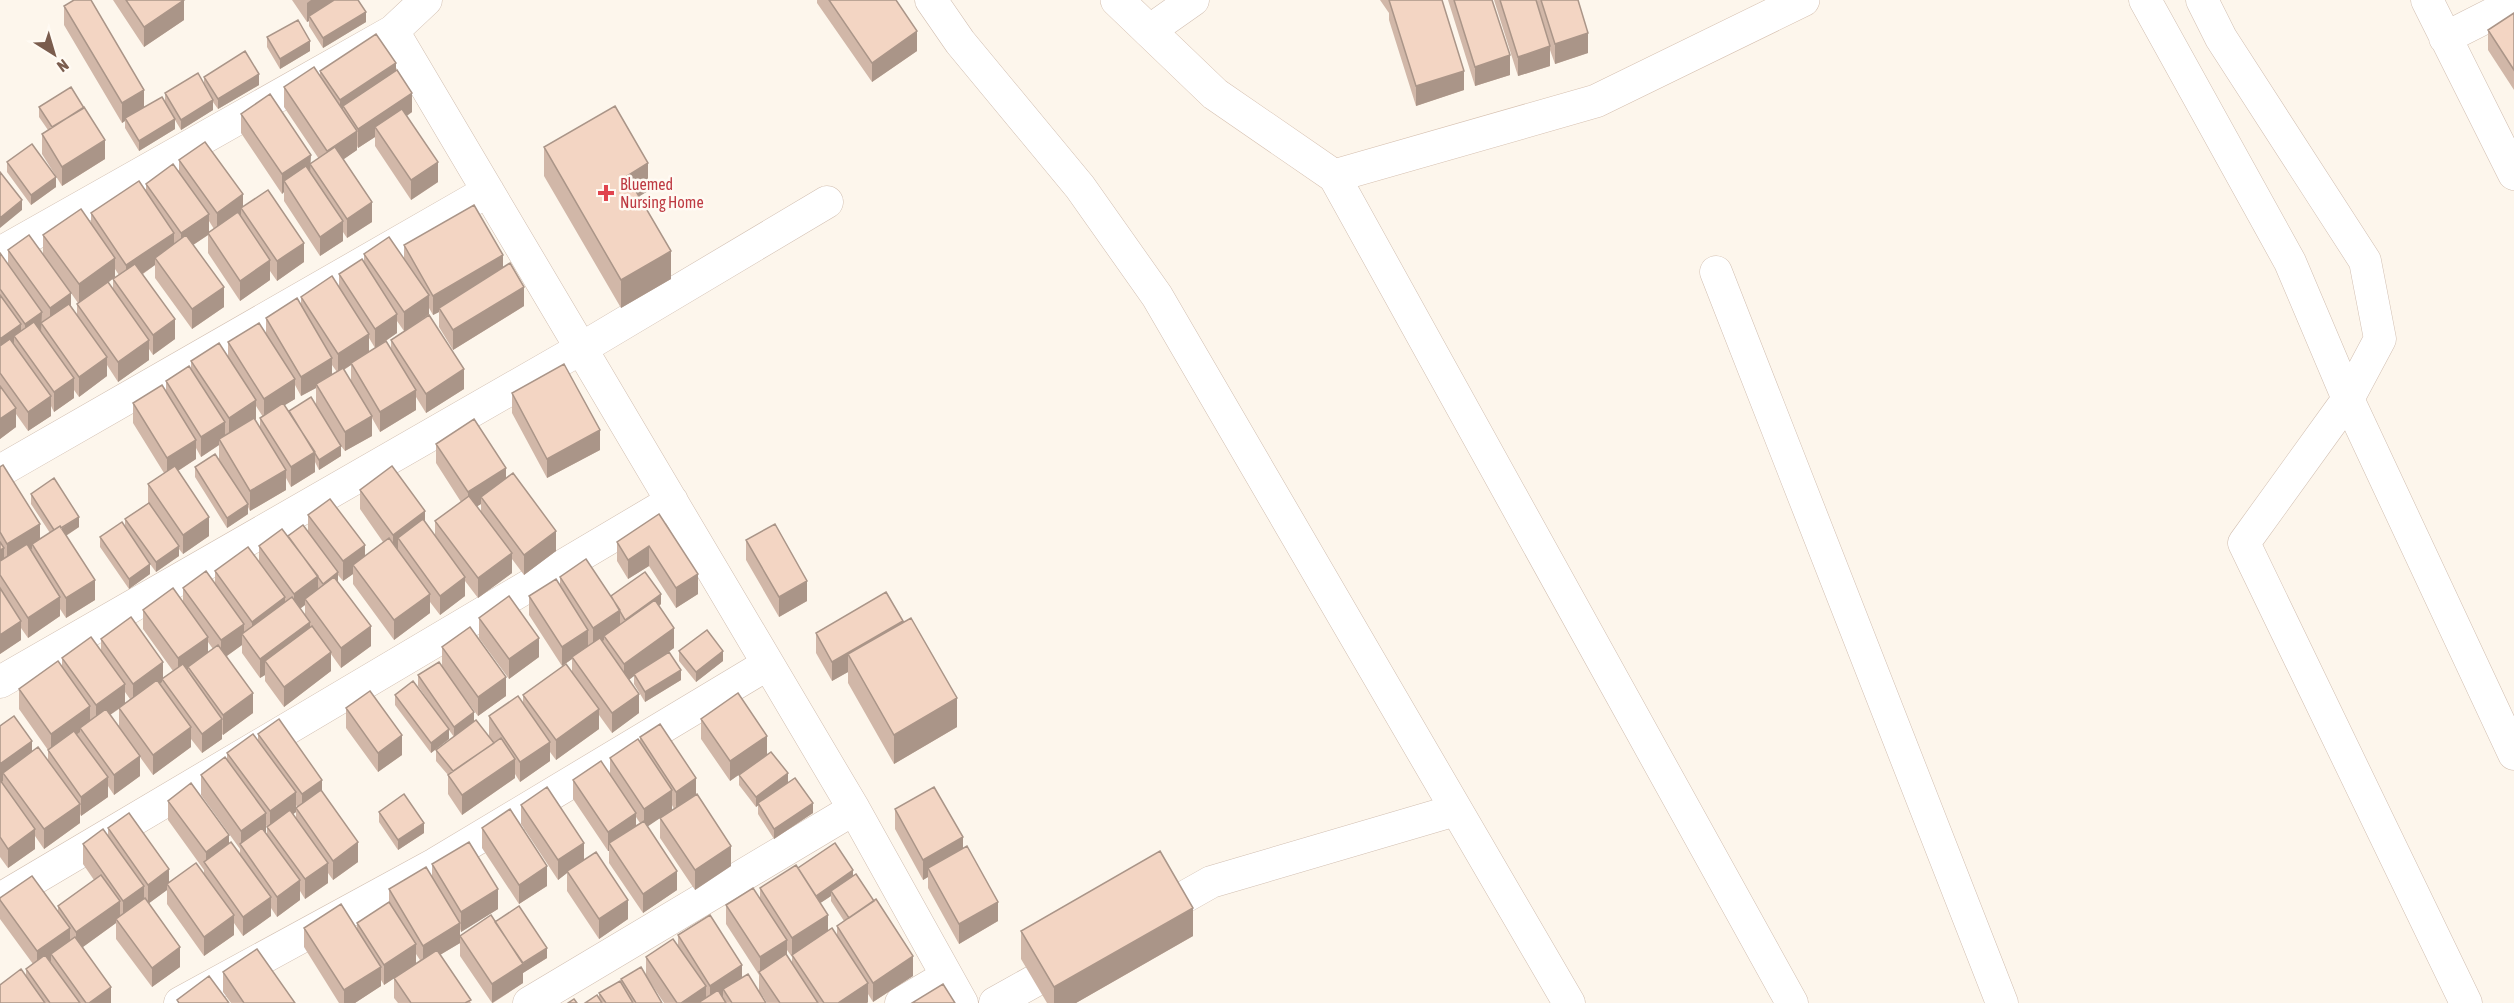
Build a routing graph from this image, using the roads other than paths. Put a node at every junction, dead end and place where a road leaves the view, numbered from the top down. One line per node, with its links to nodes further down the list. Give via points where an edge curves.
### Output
1 (426, 0): 10 (street)
2 (931, 0): 27 (street, via 960,42 1080,187 1157,296)
3 (1116, 0): 11 (street)
4 (1193, 0): 11 (street)
5 (1803, 0): 14 (street, via 1596,101)
6 (2145, 0): 20 (street, via 2289,262)
7 (2202, 0): 20 (street, via 2221,38 2365,261 2380,339)
8 (2427, 0): 12 (street)
9 (2514, 3): 12 (street)
10 (393, 31): 15 (street); 17 (street)
11 (1149, 32): 14 (street, via 1215,94)
12 (2445, 38): 13 (street)
13 (2514, 174)
14 (1334, 176): 38 (street)
15 (488, 191): 19 (street); 21 (street)
16 (827, 202): 19 (street)
17 (0, 253)
18 (1716, 272): 39 (street)
19 (582, 348): 22 (street); 24 (street)
20 (2348, 399): 25 (street); 40 (street, via 2244,543)
21 (0, 471)
22 (672, 501): 23 (street); 28 (street)
23 (768, 664): 26 (street); 32 (street, via 435,864)
24 (0, 682)
25 (2514, 754)
26 (854, 809): 31 (street); 33 (street)
27 (1456, 810): 29 (street, via 1211,882); 37 (street)
28 (0, 899)
29 (1129, 928)
30 (1098, 945): 36 (street)
31 (947, 976): 34 (street); 35 (street)
32 (180, 1003)
33 (529, 1003)
34 (901, 1003)
35 (962, 1003)
36 (995, 1003)
37 (1569, 1003)
38 (1792, 1003)
39 (2002, 1003)
40 (2466, 1003)

